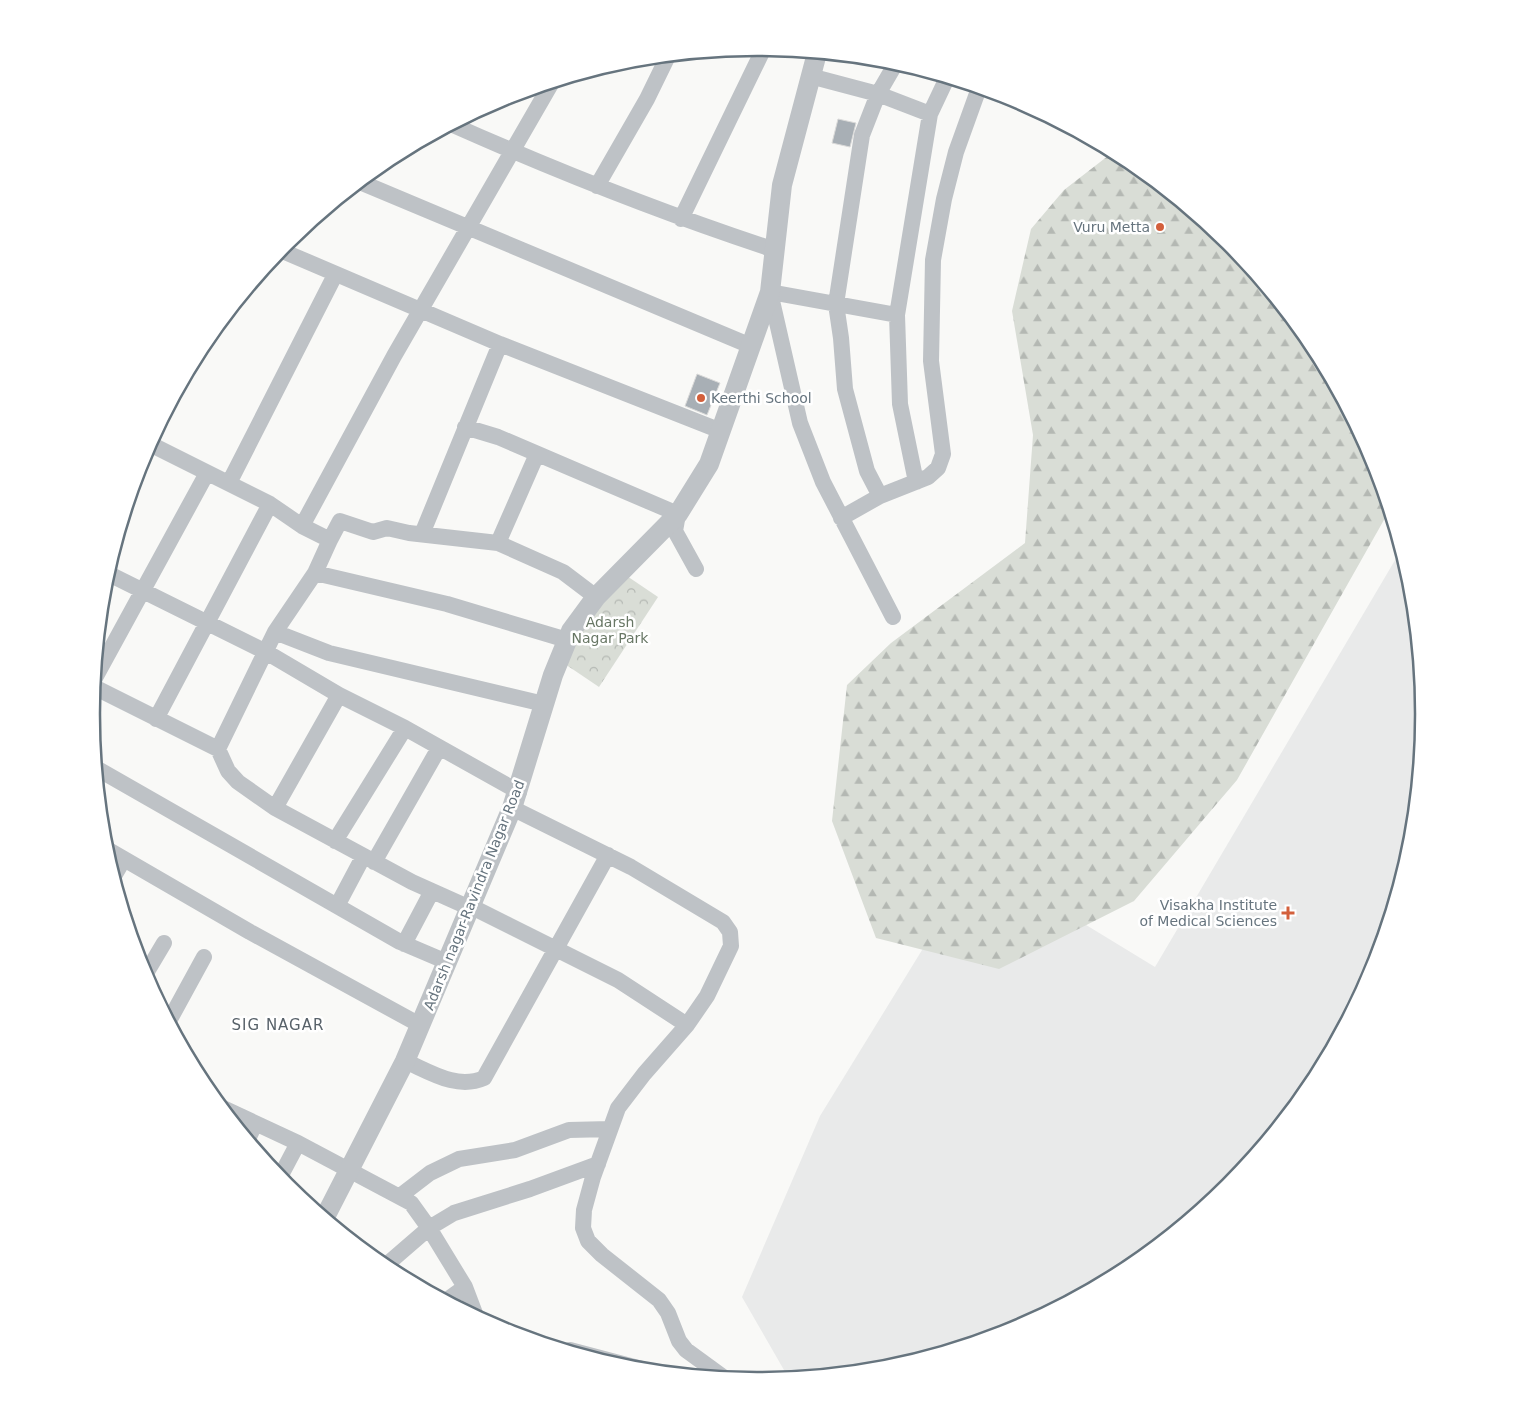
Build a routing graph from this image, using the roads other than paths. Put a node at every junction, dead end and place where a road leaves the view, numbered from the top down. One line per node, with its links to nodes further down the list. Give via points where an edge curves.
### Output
1 (760, 56): 15 (street)
2 (815, 59): 5 (street, Adarsh nagar-Ravindra Nagar Road)
3 (664, 63): 14 (street)
4 (892, 70): 8 (street)
5 (810, 76): 8 (street); 17 (street, Adarsh nagar-Ravindra Nagar Road, via 782,185)
6 (944, 84): 10 (street)
7 (547, 91): 12 (street)
8 (878, 94): 10 (street); 21 (street, via 862,135)
9 (977, 94): 31 (street, via 956,152 933,260 931,361 943,454 938,468)
10 (930, 114): 23 (street)
11 (461, 127): 12 (street)
12 (513, 151): 14 (street); 16 (street)
13 (367, 185): 16 (street)
14 (597, 186): 15 (street)
15 (681, 219): 17 (street)
16 (467, 227): 22 (street); 25 (street)
17 (775, 250): 20 (street, Adarsh nagar-Ravindra Nagar Road)
18 (288, 254): 19 (street)
19 (335, 275): 22 (street); 32 (street)
20 (770, 292): 21 (street); 25 (street, Adarsh nagar-Ravindra Nagar Road); 36 (street, via 800,423)
21 (836, 304): 23 (street); 33 (street, via 844,390 867,471)
22 (421, 310): 24 (street); 37 (street)
23 (897, 315): 31 (street, via 900,404)
24 (500, 344): 26 (street); 27 (street)
25 (751, 346): 27 (street, Adarsh nagar-Ravindra Nagar Road)
26 (465, 427): 29 (street); 38 (street)
27 (720, 431): 35 (street, Adarsh nagar-Ravindra Nagar Road, via 709,464)
28 (157, 447): 30 (street)
29 (537, 454): 35 (street); 40 (street)
30 (207, 473): 32 (street); 44 (street)
31 (916, 482): 33 (street)
32 (229, 483): 34 (street)
33 (880, 496): 36 (street)
34 (270, 504): 37 (street); 47 (street)
35 (678, 514): 41 (street, via 675,531); 45 (street, Adarsh nagar-Ravindra Nagar Road)
36 (841, 518): 46 (street)
37 (302, 526): 39 (street)
38 (422, 534): 39 (street, via 387,528 372,532 340,521); 40 (street)
39 (330, 540): 42 (street)
40 (498, 543): 45 (street, via 563,572)
41 (696, 568)
42 (315, 573): 48 (street); 49 (street, via 447,604)
43 (114, 576): 44 (street)
44 (144, 590): 47 (street); 51 (street)
45 (596, 598): 49 (street, Adarsh nagar-Ravindra Nagar Road)
46 (893, 617)
47 (207, 621): 50 (street); 55 (street)
48 (275, 632): 50 (street); 54 (street, via 329,653)
49 (568, 640): 54 (street, Adarsh nagar-Ravindra Nagar Road)
50 (266, 652): 53 (street); 58 (street)
51 (102, 665)
52 (101, 691): 55 (street)
53 (339, 695): 56 (street); 61 (street)
54 (544, 704): 60 (street, Adarsh nagar-Ravindra Nagar Road)
55 (156, 719): 58 (street)
56 (405, 728): 57 (street); 62 (street)
57 (439, 748): 60 (street); 66 (street)
58 (218, 749): 61 (street, via 228,771 238,782)
59 (102, 772): 69 (street)
60 (515, 800): 64 (street); 70 (street, Adarsh nagar-Ravindra Nagar Road)
61 (275, 808): 62 (street)
62 (334, 841): 66 (street)
63 (115, 853): 65 (street)
64 (608, 855): 73 (street); 79 (street, via 723,922 730,932 731,946 707,996)
65 (124, 858): 67 (street); 78 (street, via 250,932)
66 (368, 859): 68 (street); 69 (street)
67 (118, 868)
68 (432, 892): 70 (street); 72 (street)
69 (337, 906): 72 (street)
70 (470, 907): 73 (street); 75 (street, Adarsh nagar-Ravindra Nagar Road)
71 (164, 943): 76 (street)
72 (404, 944): 75 (street)
73 (557, 948): 79 (street, via 618,980); 80 (street, via 484,1078 472,1083 459,1082)
74 (204, 957): 77 (street)
75 (447, 962): 78 (street, Adarsh nagar-Ravindra Nagar Road)
76 (150, 966)
77 (173, 1014)
78 (420, 1024): 80 (street, Adarsh nagar-Ravindra Nagar Road)
79 (688, 1025): 81 (street, via 618,1108)
80 (405, 1060): 86 (street, Adarsh nagar-Ravindra Nagar Road)
81 (610, 1129): 84 (street); 87 (street, via 569,1130 522,1148 459,1160 430,1173)
82 (252, 1131): 83 (street)
83 (298, 1143): 85 (street); 86 (street)
84 (598, 1164): 89 (street, via 454,1213); 94 (street, via 584,1210 584,1234 602,1255 659,1300 679,1341)
85 (284, 1170)
86 (349, 1170): 87 (street); 88 (street, Adarsh nagar-Ravindra Nagar Road)
87 (400, 1196): 89 (street, via 411,1203)
88 (328, 1212)
89 (430, 1228): 90 (street); 91 (street)
90 (391, 1261)
91 (465, 1287): 92 (street); 93 (street)
92 (452, 1296)
93 (472, 1306)
94 (713, 1370)

